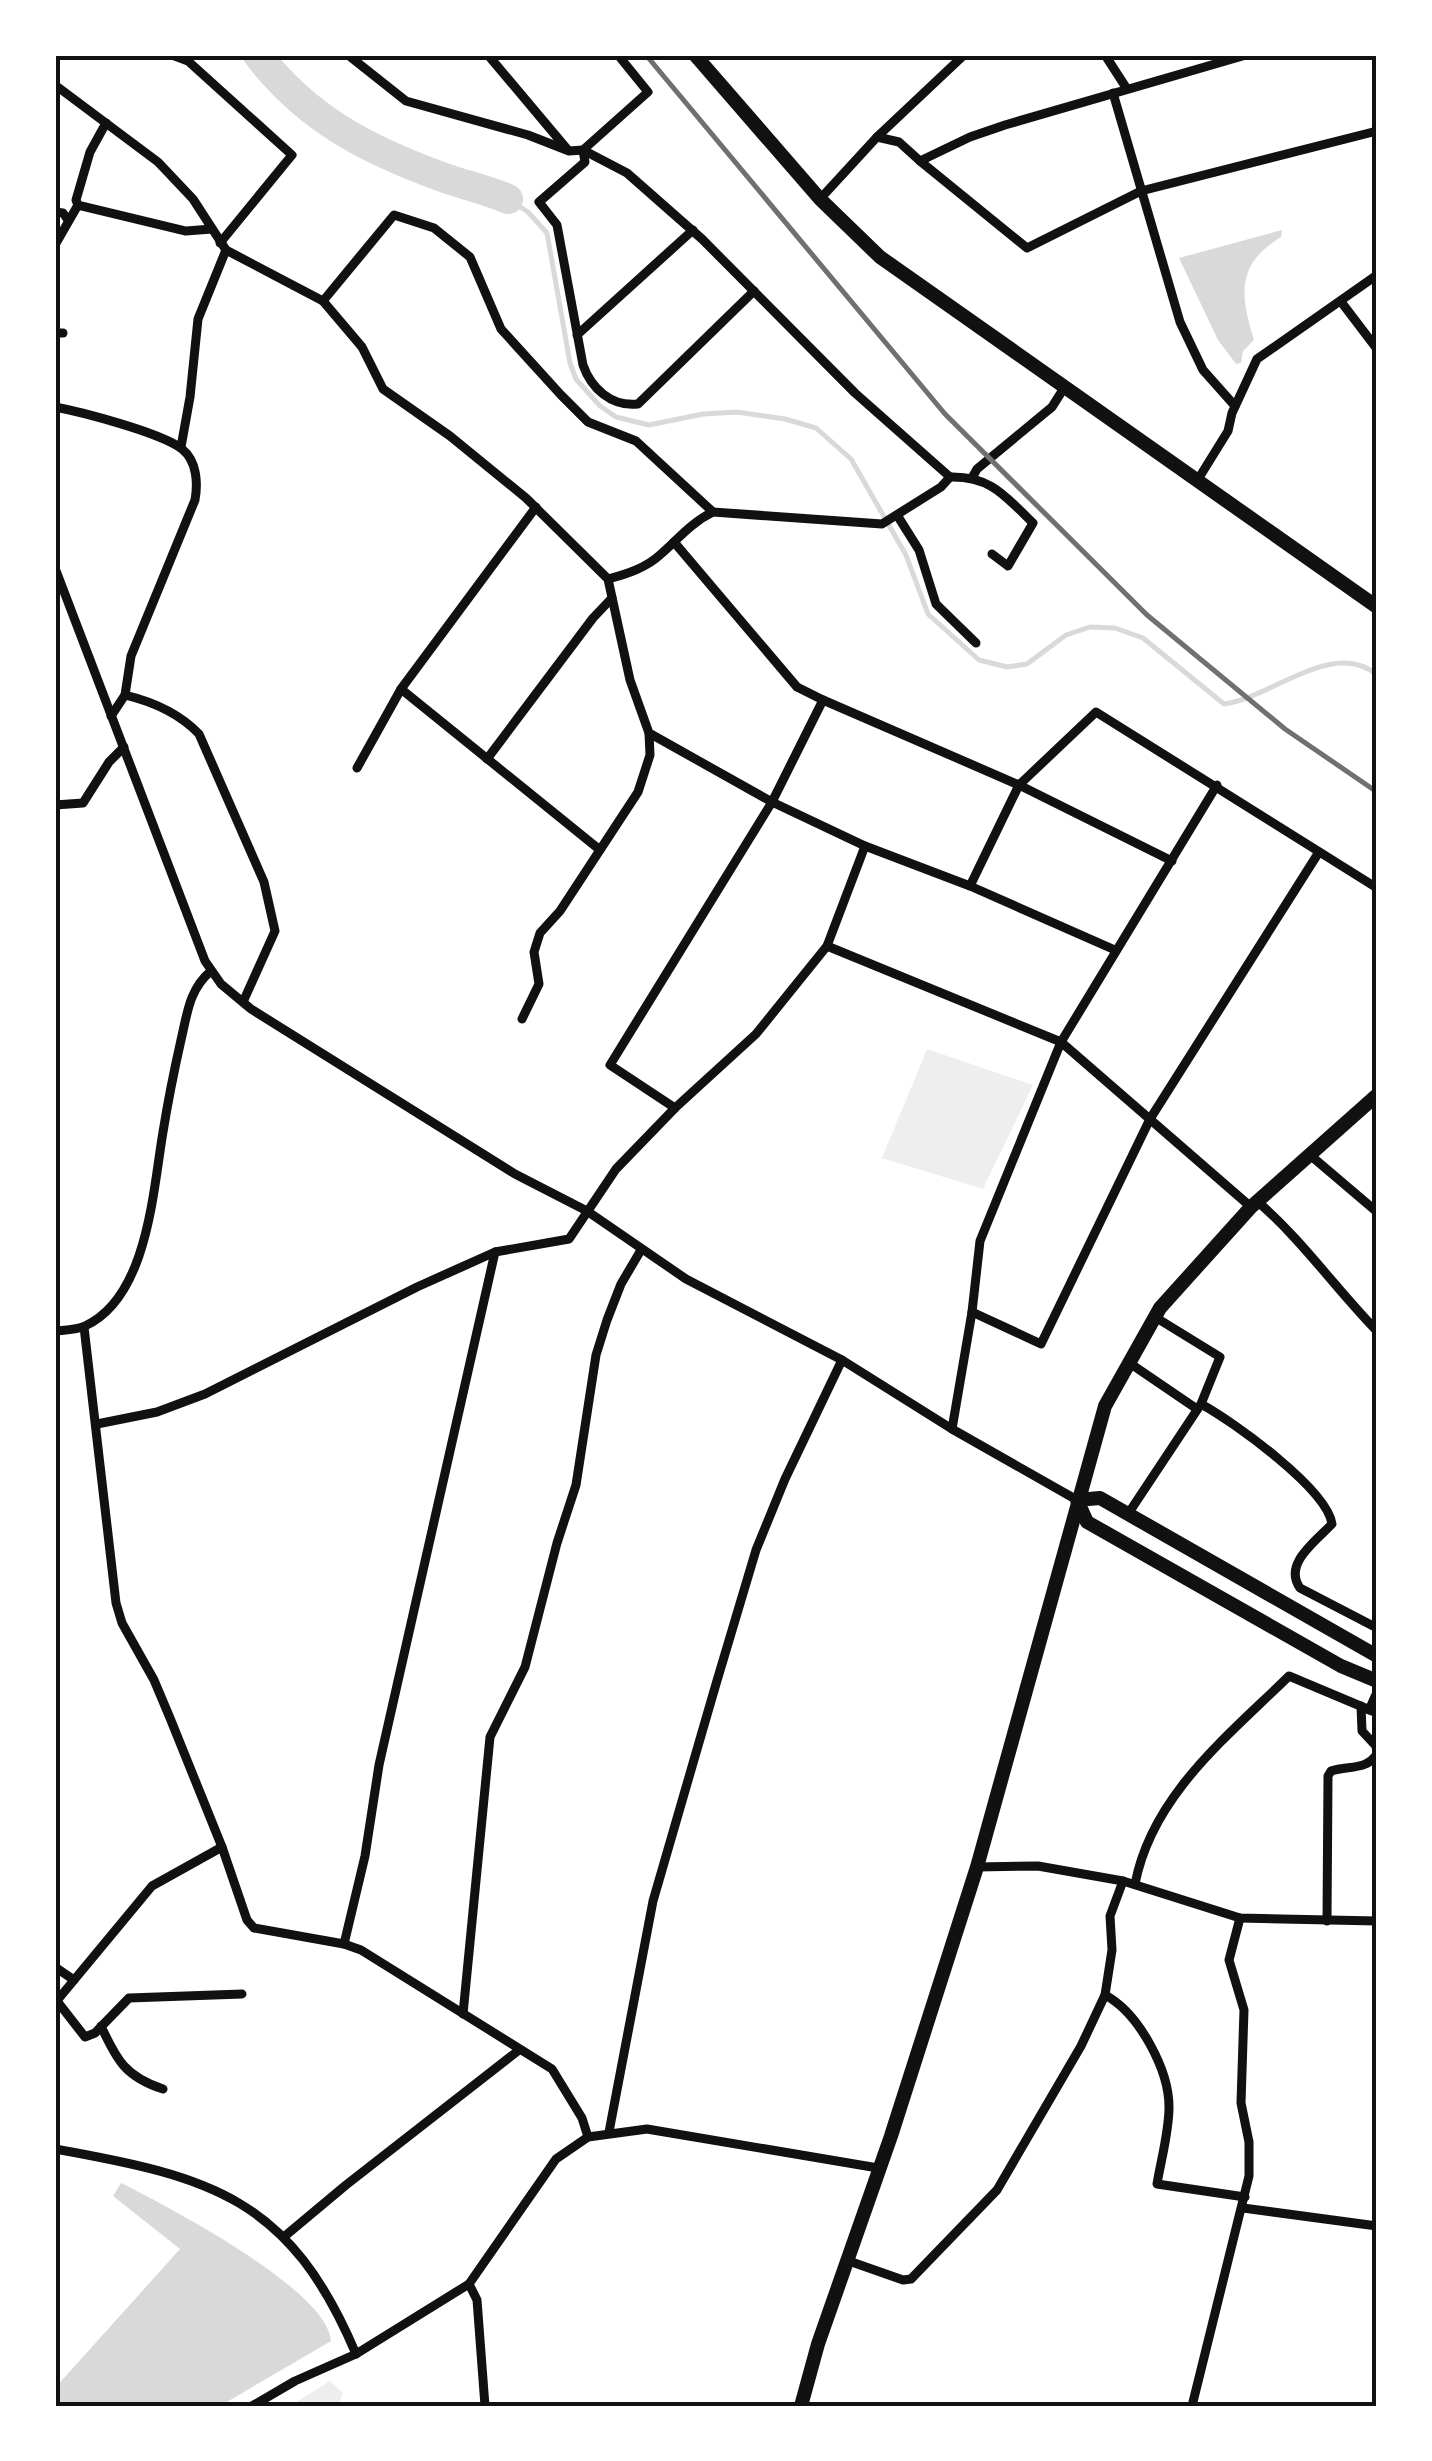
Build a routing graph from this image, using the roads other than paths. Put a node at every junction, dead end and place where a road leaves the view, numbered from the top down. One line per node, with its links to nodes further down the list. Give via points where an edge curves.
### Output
1 (172, 55): 26 (street, via 188,61 292,155)
2 (348, 55): 16 (street, via 406,100)
3 (488, 55): 16 (street)
4 (618, 55): 15 (street, via 648,92)
5 (695, 55): 19 (main road)
6 (964, 55): 14 (street)
7 (1105, 55): 10 (street)
8 (1246, 55): 10 (street)
9 (55, 85): 12 (street)
10 (1127, 89): 11 (street)
11 (1113, 93): 17 (street, via 970,137); 18 (street)
12 (106, 123): 20 (street, via 90,152); 23 (street, via 158,162)
13 (1377, 130): 18 (street)
14 (878, 137): 17 (street, via 899,142); 19 (street)
15 (584, 150): 16 (street); 24 (street, via 627,174); 31 (street, via 585,162 539,202 557,225)
16 (569, 151)
17 (920, 161): 18 (street, via 1027,248)
18 (1141, 191): 34 (street, via 1180,322 1203,370)
19 (820, 199): 33 (main road, via 880,257)
20 (78, 204): 22 (street); 23 (street, via 186,231)
21 (55, 212): 22 (street)
22 (68, 220): 25 (street)
23 (212, 229): 26 (street)
24 (692, 230): 28 (street); 31 (street)
25 (55, 245)
26 (223, 246): 29 (street); 36 (street, via 198,319)
27 (1377, 275): 30 (street)
28 (754, 292): 31 (street, via 638,404 618,404 589,382); 38 (street)
29 (323, 301): 40 (street, via 362,347 383,389); 41 (street, via 394,215 434,228 470,257 501,329 588,422 636,440)
30 (1342, 303): 32 (street); 34 (street, via 1258,360)
31 (578, 335)
32 (1377, 349)
33 (1064, 388): 37 (street, via 1052,407); 39 (main road)
34 (1235, 406): 39 (street, via 1224,440)
35 (55, 407): 36 (street)
36 (180, 448): 52 (street, via 196,474 195,500 131,656)
37 (973, 476): 38 (street); 44 (street, via 1033,522 1008,566)
38 (950, 477): 42 (street)
39 (1197, 481): 47 (main road)
40 (536, 507): 46 (street); 51 (street)
41 (713, 512): 42 (street, via 882,524); 43 (street)
42 (895, 516): 50 (street, via 923,561 936,604)
43 (674, 542): 46 (street, via 658,558); 53 (street, via 797,687)
44 (992, 554)
45 (55, 568): 54 (street)
46 (608, 580): 48 (street)
47 (1370, 597): 49 (main road)
48 (612, 598): 55 (street); 57 (street)
49 (1377, 607)
50 (976, 643)
51 (402, 689): 57 (street); 58 (street)
52 (125, 695): 54 (street); 72 (street, via 152,701 200,734 264,882 275,931)
53 (823, 700): 59 (street); 61 (street)
54 (111, 716): 56 (street)
55 (648, 734): 61 (street); 64 (street, via 650,755 638,792)
56 (124, 747): 62 (street, via 83,803); 71 (street)
57 (486, 759): 64 (street)
58 (357, 768)
59 (1020, 785): 60 (street, via 1096,712); 66 (street); 67 (street)
60 (1217, 785): 65 (street); 66 (street)
61 (772, 802): 63 (street); 76 (street, via 610,1065)
62 (55, 805)
63 (866, 846): 67 (street); 69 (street)
64 (600, 850): 73 (street, via 540,932 534,952 540,984)
65 (1319, 852): 68 (street); 77 (street)
66 (1172, 861): 70 (street)
67 (970, 886): 70 (street)
68 (1377, 888)
69 (827, 946): 74 (street); 76 (street, via 756,1034)
70 (1114, 950): 74 (street)
71 (211, 971): 72 (street); 86 (street, via 189,1005 139,1256 113,1304)
72 (243, 1002): 80 (street, via 515,1174)
73 (522, 1019)
74 (1060, 1042): 77 (street); 84 (street, via 980,1241)
75 (1377, 1095): 78 (main road)
76 (675, 1108): 80 (street, via 616,1169)
77 (1150, 1119): 79 (street); 84 (street, via 1042,1344)
78 (1310, 1155): 79 (main road); 81 (street)
79 (1255, 1204): 85 (main road); 87 (street, via 1282,1222)
80 (587, 1211): 82 (street); 83 (street, via 569,1240)
81 (1377, 1212)
82 (641, 1250): 89 (street); 115 (street, via 596,1355 576,1484 525,1666 490,1737)
83 (494, 1252): 92 (street, via 205,1394); 109 (street)
84 (972, 1312): 93 (street)
85 (1154, 1317): 90 (main road); 91 (street, via 1220,1357)
86 (84, 1327): 88 (street); 92 (street)
87 (1377, 1330)
88 (55, 1331)
89 (842, 1360): 93 (street); 119 (street, via 756,1550 653,1901)
90 (1128, 1362): 91 (street); 94 (main road, via 1105,1406)
91 (1199, 1407): 95 (street); 96 (street, via 1234,1422 1330,1510 1332,1524 1292,1570 1293,1578 1300,1588)
92 (97, 1424): 102 (street, via 116,1603)
93 (952, 1429): 94 (street)
94 (1077, 1500): 95 (main road, via 1100,1498); 98 (main road, via 1087,1522); 103 (main road)
95 (1128, 1514): 97 (main road)
96 (1377, 1628)
97 (1377, 1656)
98 (1377, 1681)
99 (1377, 1692): 100 (street)
100 (1369, 1710): 101 (street, via 1362,1732); 105 (street, via 1290,1676 1192,1770 1157,1822)
101 (1377, 1753): 107 (street, via 1364,1766 1328,1776)
102 (222, 1847): 109 (street, via 241,1909 254,1928); 111 (street, via 152,1886)
103 (977, 1867): 104 (street, via 1038,1866); 122 (main road)
104 (1123, 1881): 105 (street); 113 (street, via 1110,1916)
105 (1134, 1884): 106 (street)
106 (1240, 1918): 107 (street); 123 (street, via 1229,1960 1244,2010 1242,2102 1250,2176)
107 (1327, 1921): 108 (street)
108 (1377, 1921)
109 (344, 1944): 115 (street)
110 (55, 1967): 111 (street)
111 (74, 1980): 114 (street)
112 (242, 1994): 116 (street, via 129,1998)
113 (1106, 1996): 123 (street, via 1141,2032 1166,2089 1157,2184); 127 (street, via 1014,2163 980,2210 911,2280)
114 (56, 2002): 116 (street, via 85,2037)
115 (463, 2014): 117 (street)
116 (101, 2026): 118 (street, via 136,2080)
117 (520, 2050): 120 (street, via 552,2069); 126 (street)
118 (162, 2089)
119 (610, 2132): 120 (street); 122 (street, via 646,2129)
120 (588, 2137): 128 (street, via 556,2159)
121 (55, 2149): 126 (street, via 226,2193)
122 (878, 2168): 127 (main road)
123 (1245, 2197): 124 (street)
124 (1242, 2208): 125 (street); 133 (street)
125 (1377, 2226)
126 (285, 2236): 129 (street, via 332,2300)
127 (846, 2260): 132 (main road)
128 (469, 2284): 129 (street); 131 (street, via 477,2300)
129 (356, 2354): 130 (street)
130 (252, 2406)
131 (485, 2406)
132 (801, 2406)
133 (1192, 2406)

